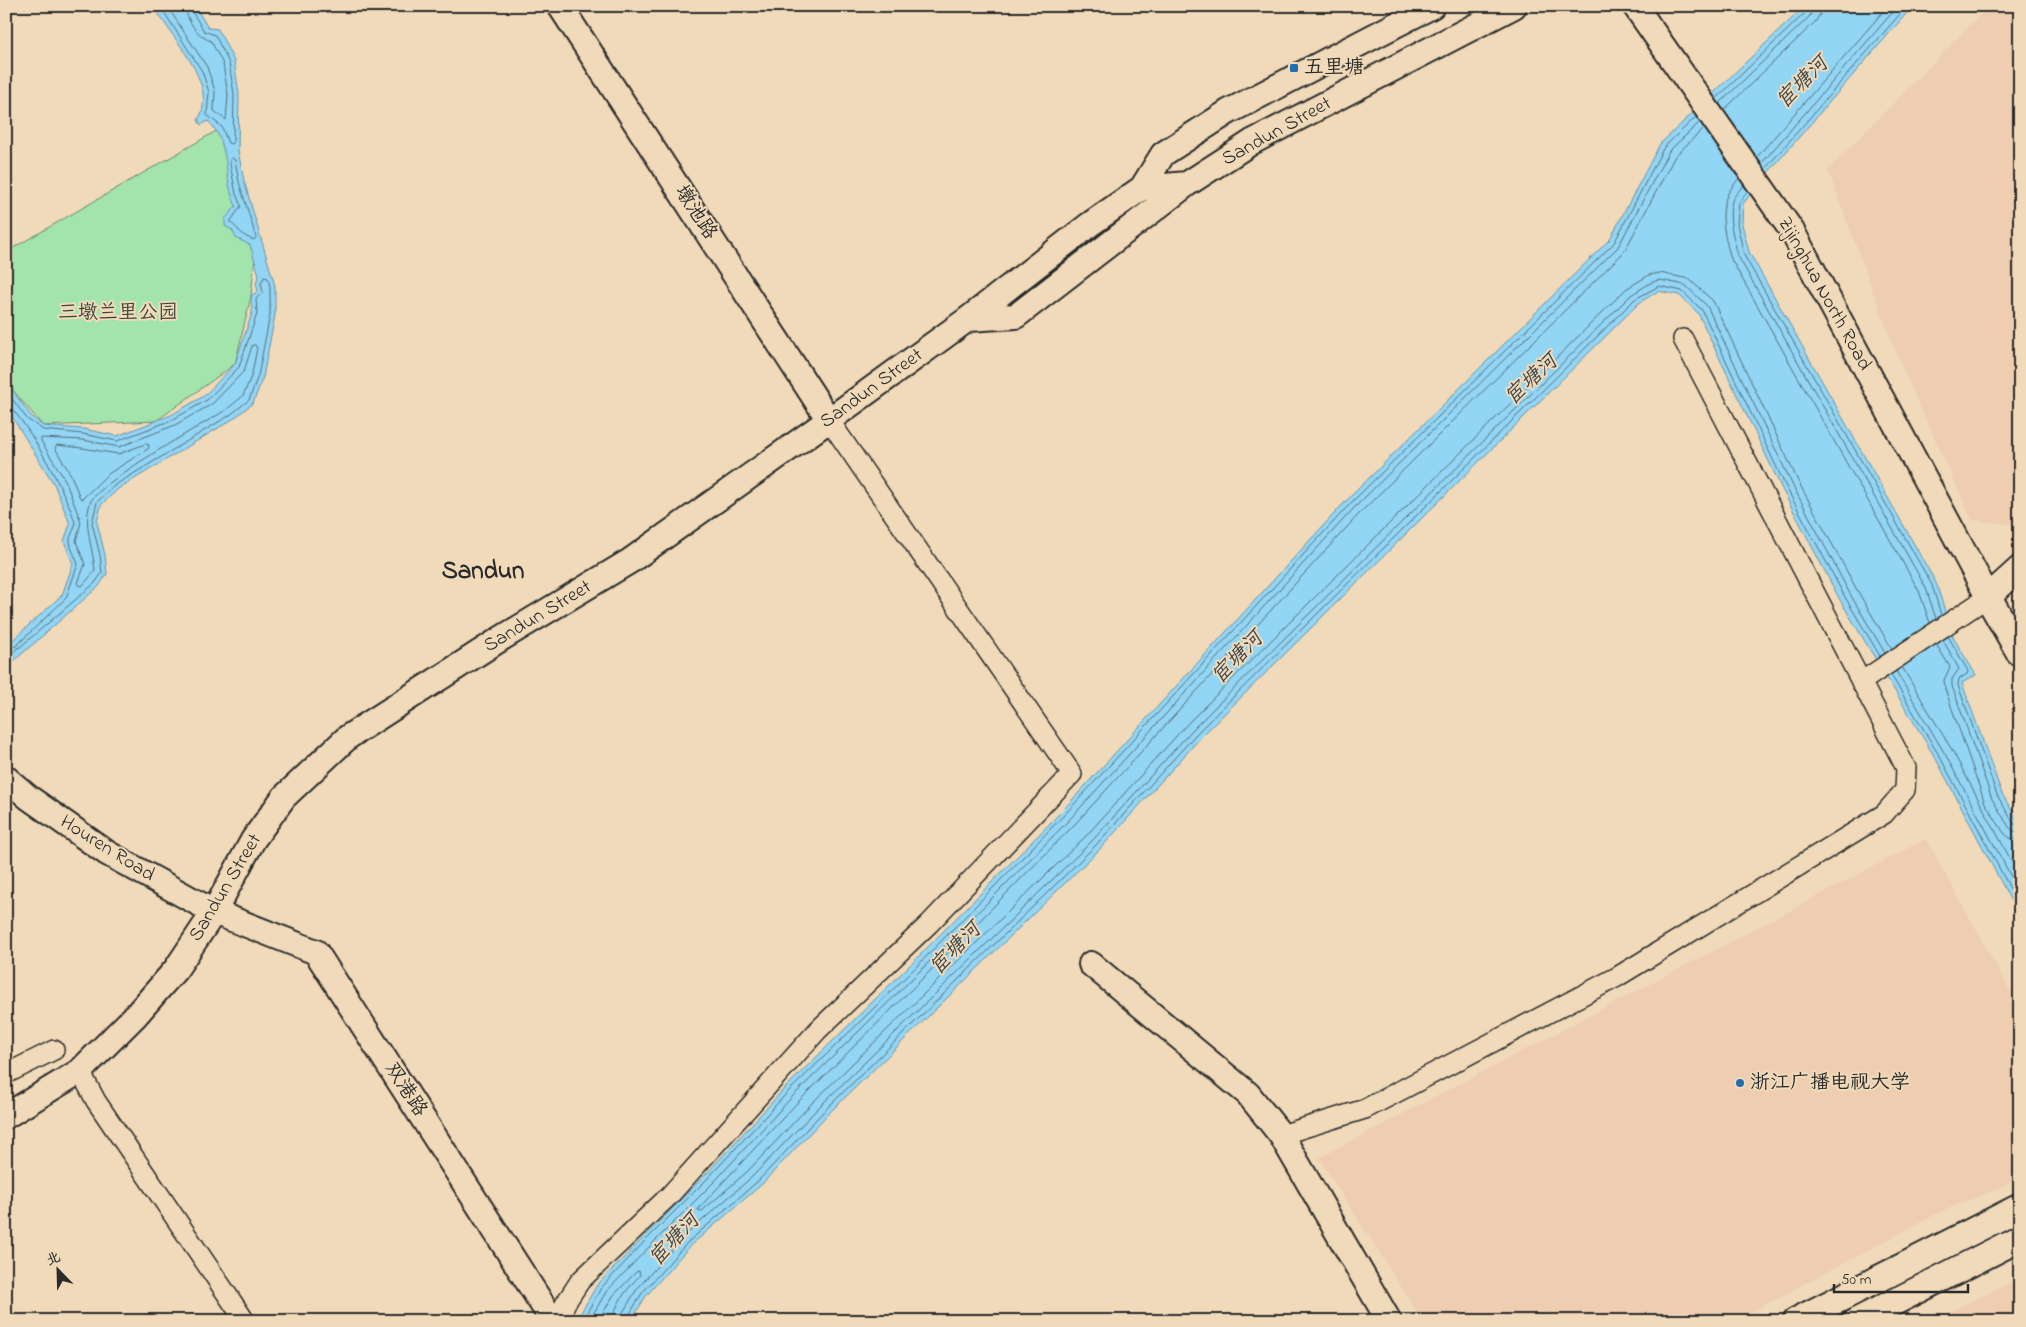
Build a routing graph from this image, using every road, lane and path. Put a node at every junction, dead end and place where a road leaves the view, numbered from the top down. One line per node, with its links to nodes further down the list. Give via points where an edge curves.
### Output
1 (560, 6): 9 (street, 墩池路)
2 (1432, 6): 6 (street, Sandun Street, via 1228,112 1163,154)
3 (1514, 6): 5 (street, Sandun Street, via 1252,142)
4 (1635, 6): 11 (street, Zijinghua North Road, via 1792,231)
5 (1187, 184): 6 (street, Sandun Street); 7 (street, via 1016,316)
6 (1142, 188): 7 (street, Sandun Street)
7 (968, 319): 9 (street, Sandun Street)
8 (1683, 339): 13 (street)
9 (829, 420): 15 (street, Sandun Street, via 630,561 348,737 284,797 253,840); 26 (street, via 1072,774 929,924 818,1030 669,1196 580,1281)
10 (2020, 568): 11 (street)
11 (1988, 597): 12 (main road); 13 (street)
12 (2020, 653)
13 (1861, 682): 21 (street, via 1906,768 1905,790 1884,814 1608,981 1365,1109)
14 (6, 778): 15 (street, Houren Road, via 107,853)
15 (214, 912): 18 (street, Sandun Street, via 176,969); 25 (street, 双港路, via 316,952)
16 (1091, 964): 21 (street, via 1248,1094)
17 (54, 1050): 19 (street)
18 (80, 1071): 20 (street, Sandun Street); 24 (street, via 96,1101)
19 (6, 1074)
20 (6, 1116)
21 (1281, 1135): 27 (street)
22 (2020, 1207): 28 (main road)
23 (2020, 1238): 29 (main road)
24 (245, 1321)
25 (553, 1321)
26 (560, 1321)
27 (1389, 1321)
28 (1796, 1321)
29 (1857, 1321)

